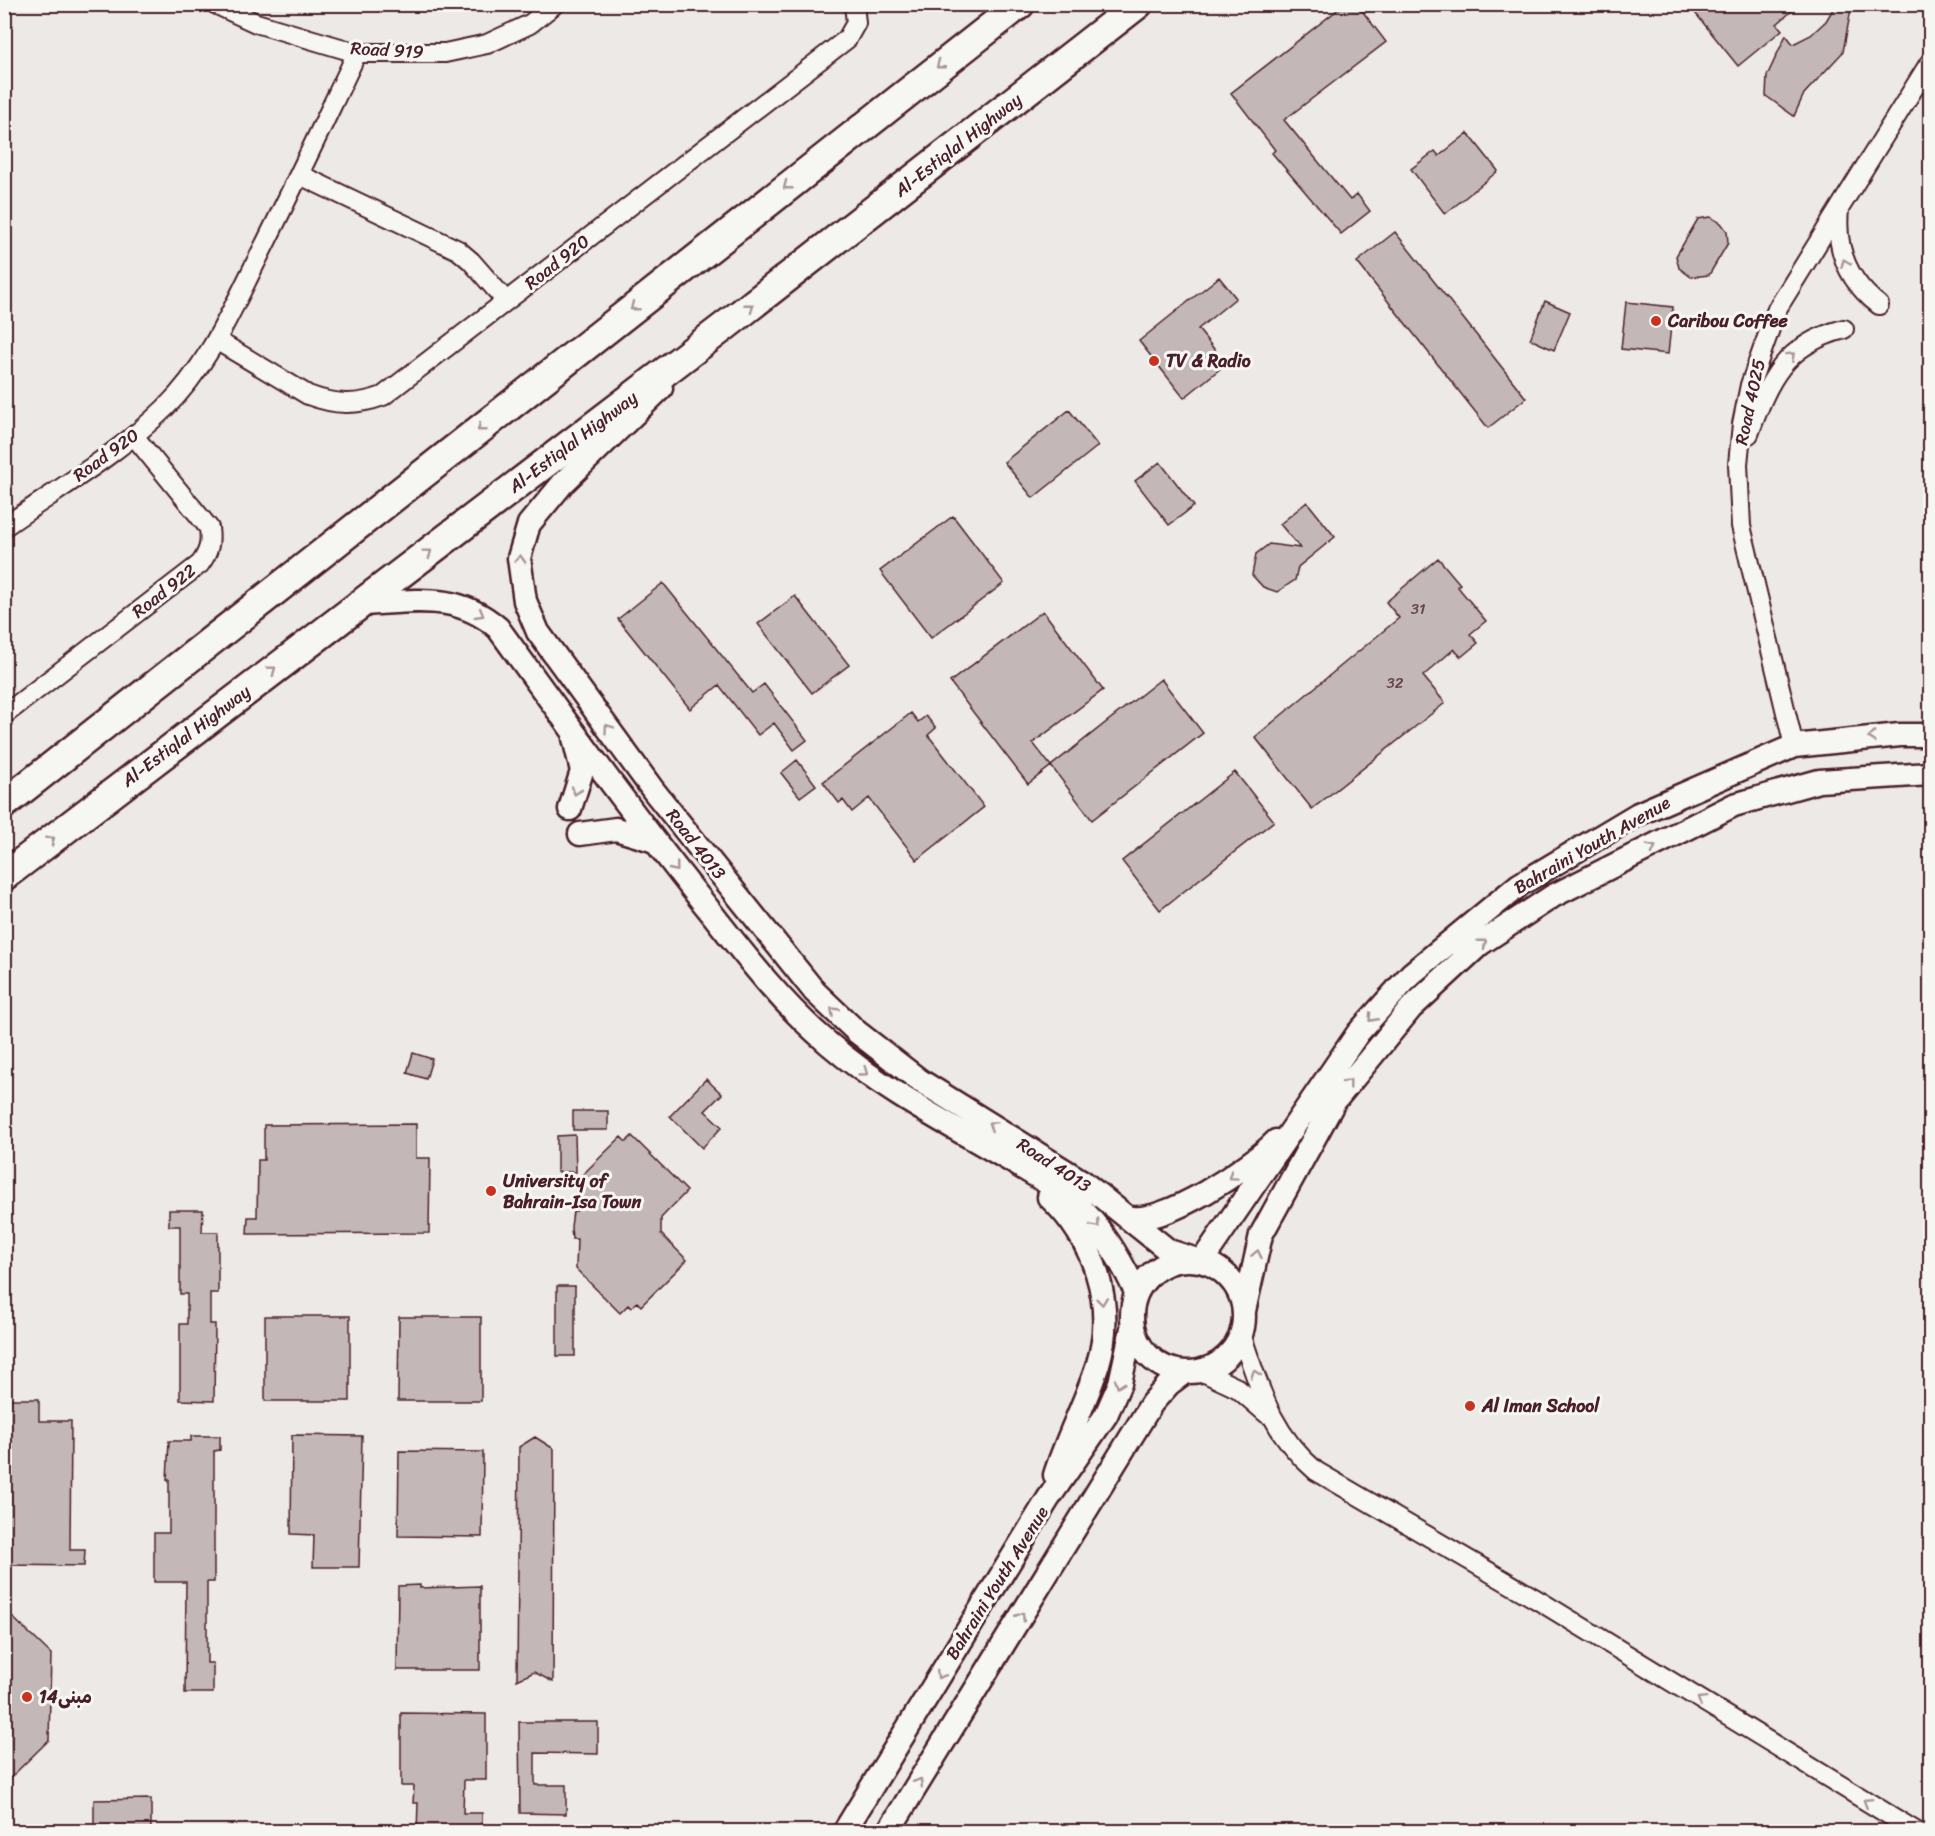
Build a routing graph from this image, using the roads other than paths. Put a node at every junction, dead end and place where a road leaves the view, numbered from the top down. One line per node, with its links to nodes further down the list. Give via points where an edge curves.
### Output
1 (215, 4): 8 (street, Road 919, via 256,23)
2 (555, 4): 8 (street, Road 919, via 530,24 487,44 445,52)
3 (854, 4): 12 (street, Road 920, via 856,23 846,39)
4 (1002, 4): 7 (street)
5 (1020, 4): 7 (main road)
6 (1138, 4): 14 (main road, Al-Estiqlal Highway, one-way to 6)
7 (978, 35): 29 (main road, one-way to 29)
8 (357, 52): 10 (street, Road 920)
9 (1930, 62): 11 (street, Road 4025)
10 (300, 175): 12 (street, via 458,250); 16 (street, Road 920)
11 (1839, 209): 13 (street, one-way to 11, via 1859,287 1845,263 1838,236); 18 (street, Road 4025, via 1793,281 1762,346 1746,404)
12 (507, 301): 16 (street, Road 920, via 383,396 352,404 308,395)
13 (1879, 305)
14 (725, 326): 20 (main road, Al-Estiqlal Highway, one-way to 14); 25 (street, Road 4013, one-way to 14, via 538,632 525,601 519,558 522,541 546,501)
15 (1844, 329): 18 (street, one-way to 15, via 1764,394 1783,363 1811,341)
16 (216, 340): 17 (street, Road 920, via 180,390)
17 (134, 436): 19 (street, Road 920); 21 (street, Road 922, via 209,528 207,555)
18 (1738, 464): 24 (street, Road 4025, via 1741,526)
19 (4, 527)
20 (361, 604): 22 (street, Road 4013, one-way to 22, via 447,602 480,614 498,628); 33 (main road, Al-Estiqlal Highway, one-way to 20)
21 (4, 715)
22 (573, 731): 27 (street, Road 4013); 30 (street, one-way to 30, via 582,771)
23 (1930, 735): 24 (street, Bahraini Youth Avenue, one-way to 24)
24 (1794, 746): 34 (street, Bahraini Youth Avenue, one-way to 34, via 1638,814 1519,885 1411,974 1359,1033)
25 (633, 761): 27 (street); 28 (street, Road 4013)
26 (1930, 774): 39 (street, Bahraini Youth Avenue, one-way to 26, via 1261,1235 1334,1102 1411,1008 1480,944 1553,896 1734,806 1819,782)
27 (623, 790): 28 (street); 32 (street, Road 4013)
28 (653, 790): 36 (street, Road 4013, one-way to 28, via 1083,1182 919,1080 856,1032 815,992)
29 (4, 804)
30 (570, 809)
31 (580, 834): 32 (street, via 616,829)
32 (652, 840): 35 (street, Road 4013, one-way to 35, via 754,966 826,1041 894,1094)
33 (4, 876)
34 (1308, 1110): 36 (street, one-way to 36, via 1266,1151 1218,1185 1150,1217); 37 (street, Bahraini Youth Avenue)
35 (1018, 1167): 38 (street, Road 4013, one-way to 38, via 1072,1199 1093,1220 1111,1243); 43 (street, one-way to 43, via 1079,1231 1094,1264 1104,1308 1098,1362)
36 (1126, 1217): 37 (street, Road 4013, via 1170,1251)
37 (1198, 1260): 38 (street, via 1166,1263 1144,1280); 39 (street, via 1218,1268 1231,1279 1240,1294)
38 (1136, 1292): 40 (street)
39 (1242, 1322): 41 (street, via 1225,1357); 42 (street, one-way to 39)
40 (1132, 1328): 41 (street, via 1146,1354 1157,1364); 43 (street, Bahraini Youth Avenue, one-way to 43, via 1125,1367 1113,1399)
41 (1193, 1372): 42 (street, via 1237,1388); 45 (street, one-way to 41, via 1152,1403 1169,1384)
42 (1269, 1415): 46 (street, one-way to 42, via 1541,1602 1316,1471 1297,1455)
43 (1048, 1499): 44 (street, Bahraini Youth Avenue, one-way to 44)
44 (844, 1832)
45 (888, 1832)
46 (1917, 1832)

